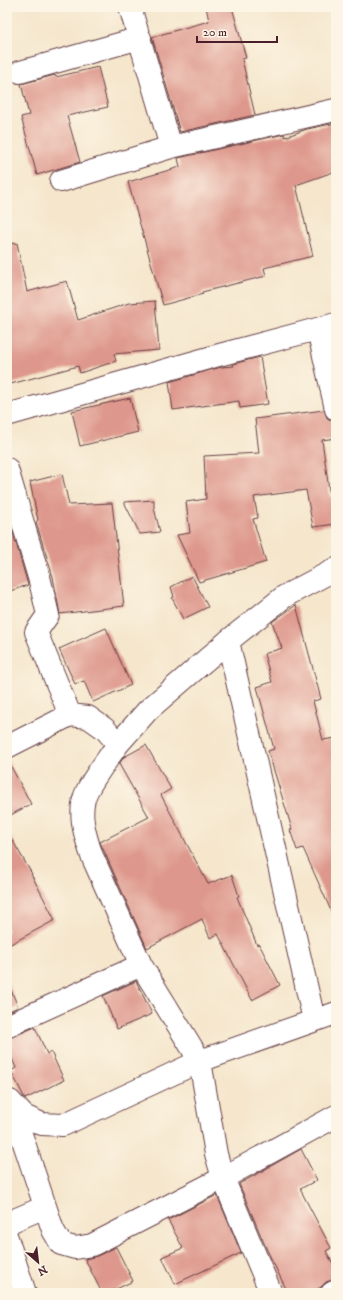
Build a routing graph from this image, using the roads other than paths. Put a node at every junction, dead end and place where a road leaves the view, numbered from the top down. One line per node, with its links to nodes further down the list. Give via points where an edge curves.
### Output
1 (130, 7): 2 (street)
2 (140, 38): 3 (street); 5 (street)
3 (20, 72)
4 (335, 110): 5 (street)
5 (171, 147): 6 (street)
6 (61, 181)
7 (327, 327): 8 (street); 9 (street)
8 (336, 409)
9 (7, 415)
10 (7, 469): 13 (street, via 48,615 36,632)
11 (336, 569): 12 (street, via 285,596)
12 (228, 641): 14 (street, via 148,710); 18 (street)
13 (70, 715): 14 (street, via 88,717 105,729); 15 (street)
14 (118, 744): 16 (street, via 86,792 82,820 92,856)
15 (7, 747)
16 (141, 964): 19 (street); 20 (street)
17 (336, 1013): 18 (street)
18 (314, 1020): 20 (street)
19 (7, 1026)
20 (200, 1061): 21 (street, via 63,1125 42,1124 24,1116); 23 (street, via 216,1154)
21 (9, 1100): 24 (street)
22 (336, 1116): 23 (street)
23 (223, 1178): 24 (street, via 92,1245 75,1248 61,1244); 29 (street)
24 (45, 1207): 25 (street, via 12,1221)
25 (7, 1226)
26 (7, 1238): 28 (street)
27 (336, 1291): 30 (street)
28 (26, 1293)
29 (271, 1293)
30 (332, 1293)

